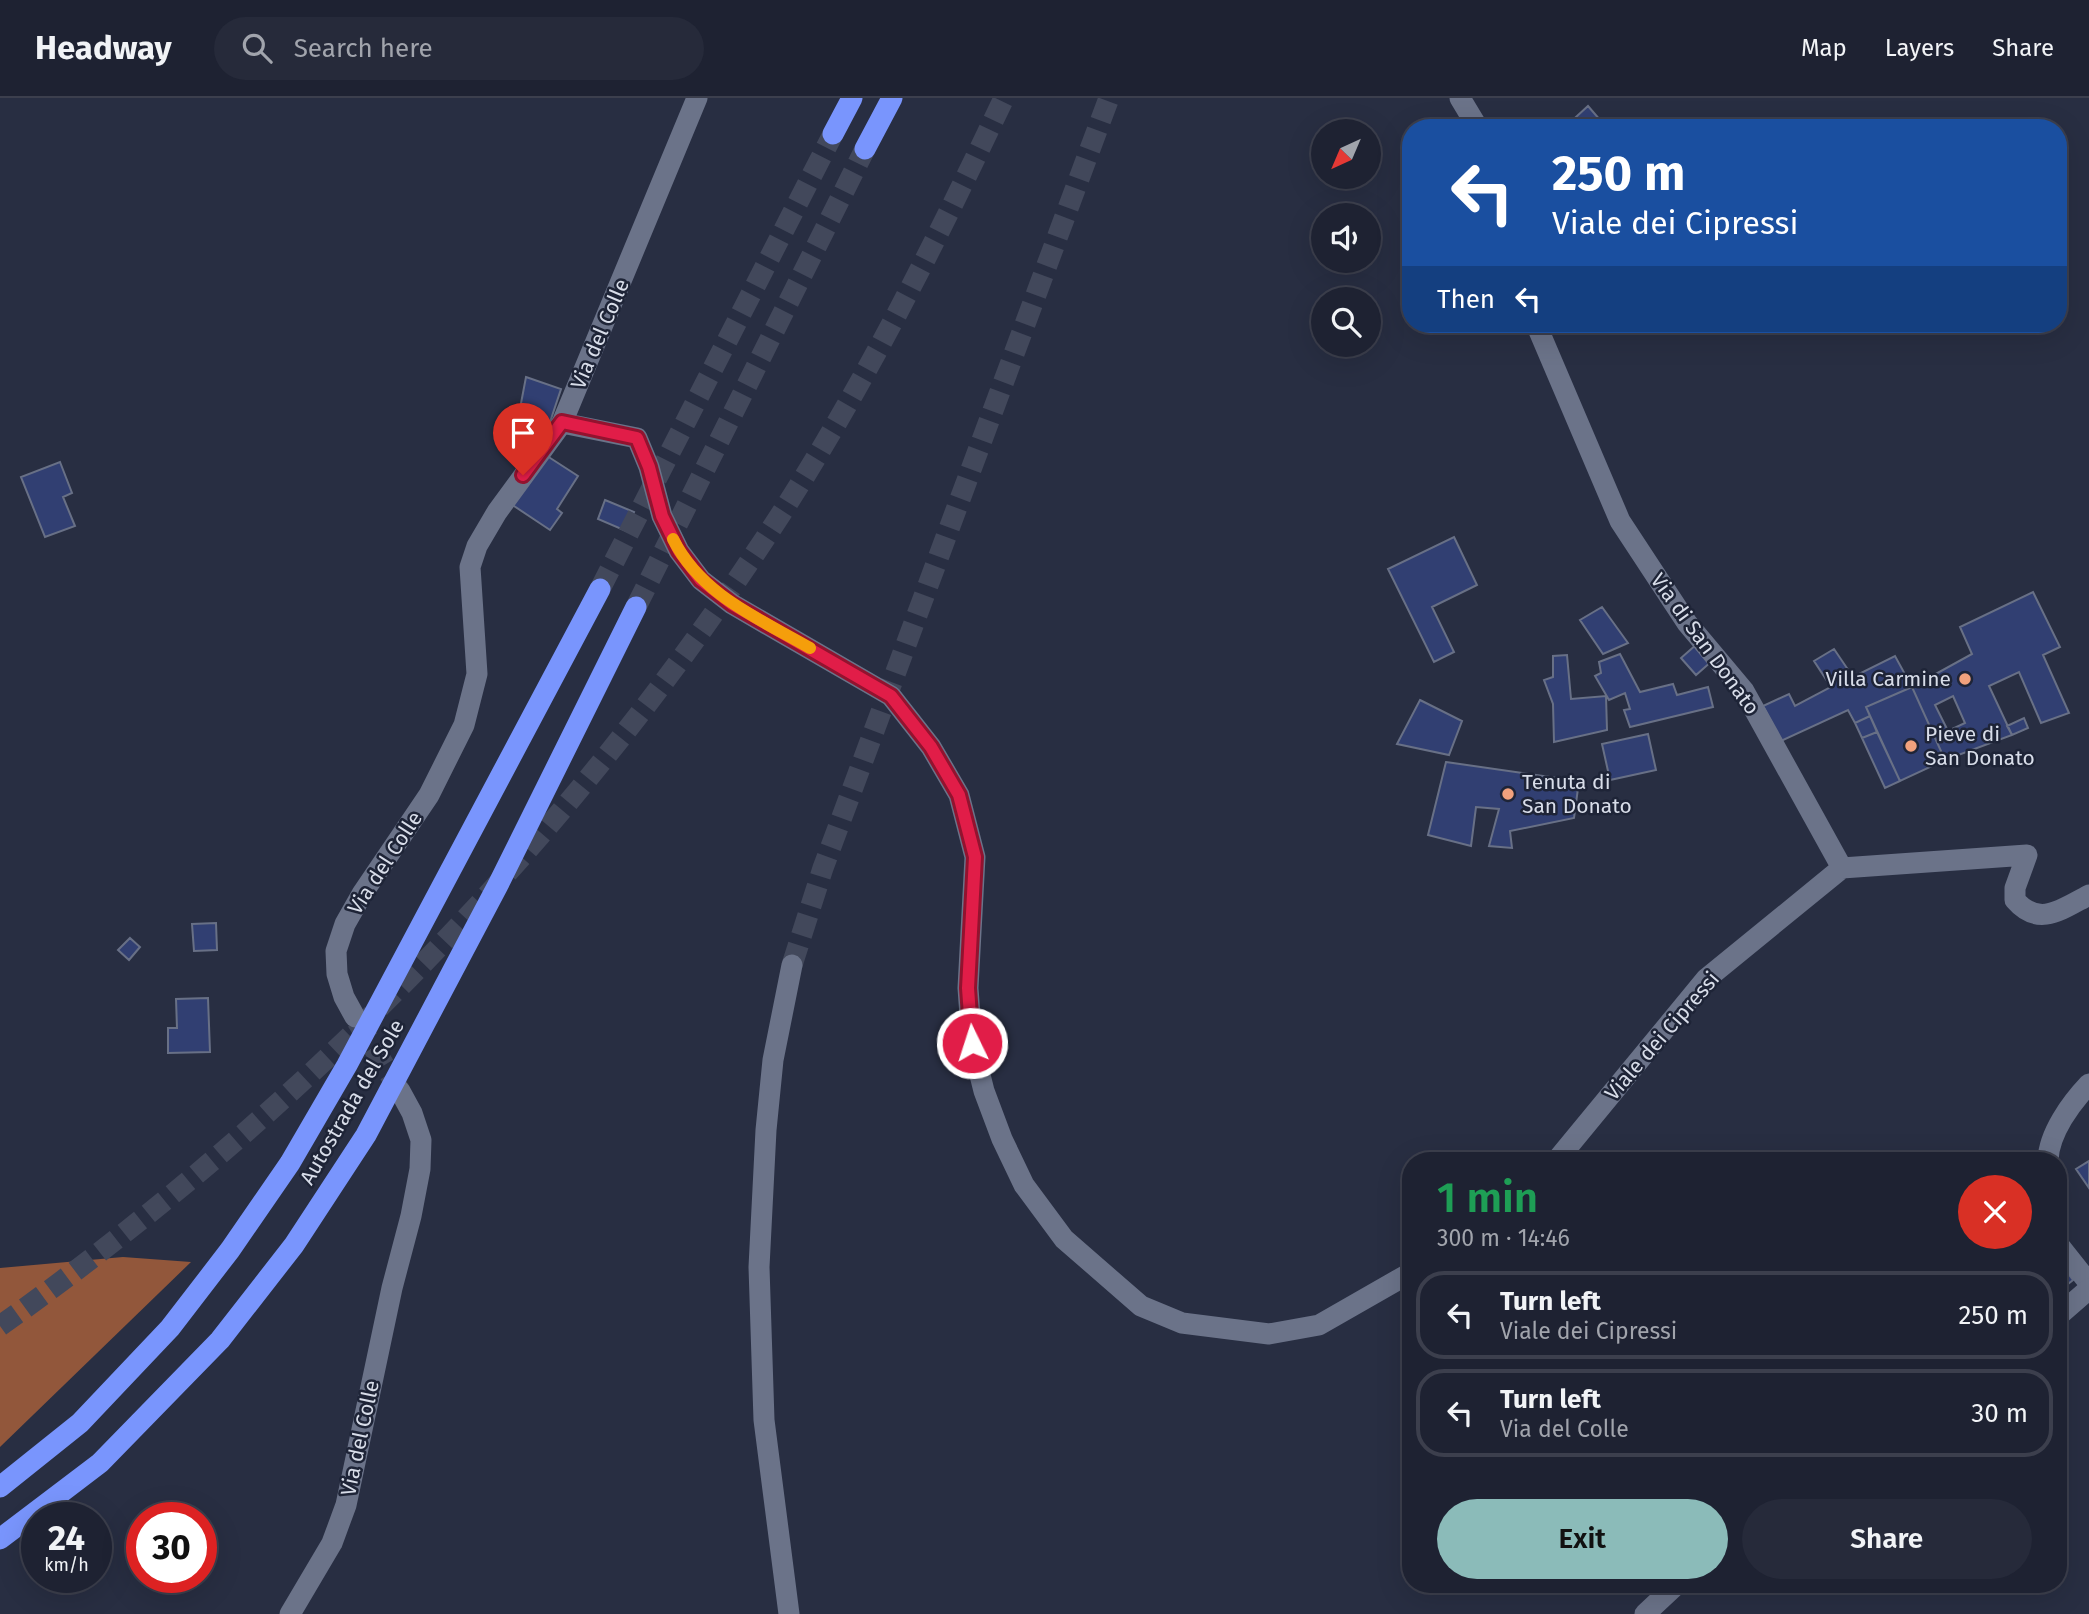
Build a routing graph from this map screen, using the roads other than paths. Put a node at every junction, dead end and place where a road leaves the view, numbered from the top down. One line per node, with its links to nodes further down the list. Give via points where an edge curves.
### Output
1 (697, 98): 9 (street, Via del Colle)
2 (852, 98): 6 (highway)
3 (892, 98): 7 (highway)
4 (1460, 98): 5 (street)
5 (1473, 119)
6 (833, 134)
7 (865, 149)
8 (1540, 333): 12 (street, Via di San Donato, via 1620,521 1687,623 1744,691)
9 (562, 422): 15 (street, Via del Colle, via 497,512 470,566 477,674 464,725 429,795 345,924 336,951 341,985); 21 (street, via 637,438 662,516 679,551 701,580 732,604 891,696 931,747 959,795 975,857 968,988 972,1043 984,1091 1024,1185 1064,1239 1141,1306 1182,1323 1269,1334 1319,1325)
10 (600, 589): 25 (highway, Autostrada del Sole, via 347,1065 290,1163 170,1328 80,1423)
11 (636, 607): 26 (highway, Autostrada del Sole, via 498,885 366,1135 294,1245 220,1339 100,1463)
12 (1842, 868): 13 (street, via 2028,855 2015,888 2015,900 2022,908 2043,915); 18 (street, Viale dei Cipressi, via 1706,979)
13 (2089, 895)
14 (792, 965): 29 (street, via 773,1060 759,1267 764,1420)
15 (355, 1017)
16 (2089, 1084): 19 (street, via 2073,1100)
17 (400, 1090): 28 (street, Via del Colle, via 421,1140 411,1216 346,1505 332,1543)
18 (1564, 1152)
19 (2048, 1152)
20 (2067, 1255): 22 (street)
21 (1402, 1278)
22 (2089, 1283)
23 (2089, 1289): 24 (street)
24 (2067, 1308)
25 (0, 1487)
26 (0, 1539)
27 (1668, 1593): 30 (street)
28 (290, 1614)
29 (789, 1614)
30 (1646, 1614)

